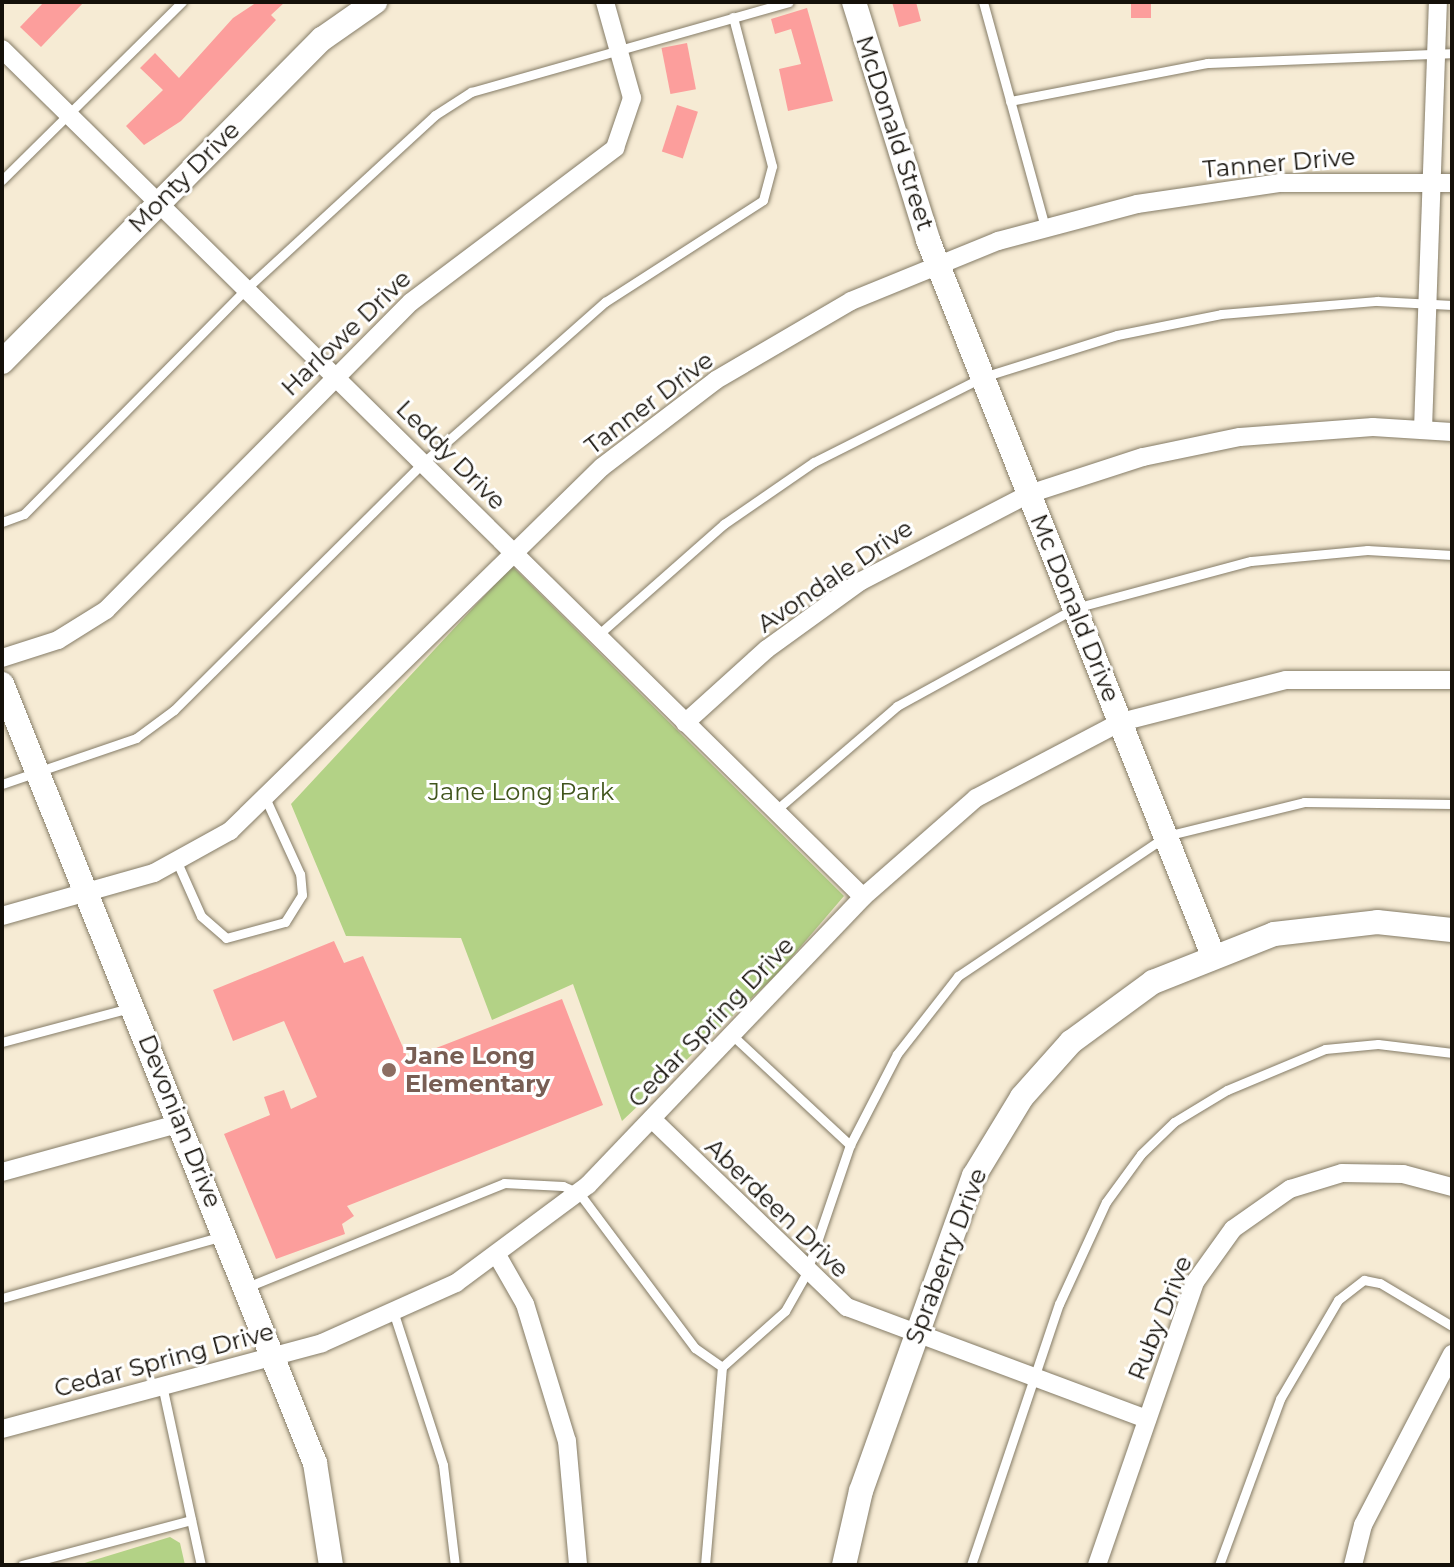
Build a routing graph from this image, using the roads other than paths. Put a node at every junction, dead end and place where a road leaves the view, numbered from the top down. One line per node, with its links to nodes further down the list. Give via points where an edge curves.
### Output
1 (182, 2): 13 (lane)
2 (375, 2): 16 (street, Monty Drive, via 331,31)
3 (605, 2): 10 (street, Harlowe Drive)
4 (789, 2): 8 (lane)
5 (854, 2): 18 (street, McDonald Street)
6 (983, 2): 12 (lane)
7 (1438, 2): 11 (street)
8 (733, 17): 10 (lane); 27 (lane, via 772,166 763,200 605,302)
9 (2, 49): 13 (street, Leddy Drive)
10 (618, 49): 19 (lane, via 471,92 435,115); 23 (street, Harlowe Drive, via 632,110 615,148 491,235)
11 (1444, 52): 12 (lane, via 1207,63); 15 (street)
12 (1010, 101): 17 (lane)
13 (67, 113): 14 (lane); 16 (street, Leddy Drive)
14 (2, 180)
15 (1444, 183): 17 (street, Tanner Drive, via 1260,185); 20 (street)
16 (157, 202): 19 (street, Leddy Drive); 22 (street, Monty Drive)
17 (1045, 227): 18 (street, Tanner Drive)
18 (937, 263): 24 (street, Mc Donald Drive); 30 (street, Tanner Drive, via 851,301 716,380 602,467)
19 (247, 288): 23 (street, Leddy Drive); 29 (lane, via 24,514)
20 (1429, 302): 21 (lane); 24 (lane, via 1221,314 1117,335); 25 (street)
21 (1452, 305)
22 (2, 362)
23 (335, 374): 27 (street, Leddy Drive); 34 (street, Harlowe Drive, via 115,602 58,640)
24 (983, 377): 28 (street, Mc Donald Drive); 33 (lane, via 814,462 724,524)
25 (1423, 429): 26 (street, Avondale Drive); 28 (street, Avondale Drive, via 1225,439)
26 (1452, 432)
27 (424, 462): 30 (street, Leddy Drive); 39 (lane, via 174,710 136,738)
28 (1029, 494): 32 (street, Mc Donald Drive); 38 (street, Avondale Drive, via 861,581 767,649)
29 (2, 522)
30 (512, 550): 33 (street, Leddy Drive); 41 (street, Tanner Drive)
31 (1452, 555): 32 (lane, via 1367,550 1251,561)
32 (1075, 608): 37 (street, Mc Donald Drive); 43 (lane, via 897,706)
33 (598, 635): 38 (street, Leddy Drive)
34 (2, 658)
35 (1452, 680): 37 (street, Cedar Spring Drive, via 1286,680)
36 (2, 684): 39 (street, Devonian Drive)
37 (1121, 722): 44 (street, Mc Donald Drive); 47 (street, Cedar Spring Drive, via 976,798)
38 (685, 723): 43 (street, Leddy Drive)
39 (39, 773): 40 (lane); 46 (street, Devonian Drive)
40 (2, 784)
41 (267, 802): 45 (street, Tanner Drive); 45 (lane, via 300,874 302,895 285,922 226,938 201,916)
42 (1452, 804): 44 (lane, via 1304,802)
43 (775, 811): 47 (street, Leddy Drive)
44 (1166, 836): 50 (street, Mc Donald Drive); 57 (lane, via 958,976 897,1054)
45 (177, 862): 46 (street, Tanner Drive)
46 (88, 892): 48 (street, Tanner Drive); 51 (street, Devonian Drive)
47 (863, 897): 52 (street, Cedar Spring Drive)
48 (2, 916)
49 (1452, 930): 50 (street, Spraberry Drive, via 1317,926)
50 (1212, 953): 68 (street, Spraberry Drive, via 1100,1017 1022,1097 974,1176)
51 (134, 1007): 53 (lane); 56 (street, Devonian Drive)
52 (731, 1034): 55 (street, Cedar Spring Drive); 57 (lane)
53 (2, 1042)
54 (1452, 1053): 72 (lane, via 1378,1044 1325,1049 1174,1122 1106,1202)
55 (652, 1119): 60 (street, Cedar Spring Drive); 63 (street, Aberdeen Drive)
56 (181, 1123): 58 (street); 61 (street, Devonian Drive)
57 (850, 1145): 63 (lane)
58 (2, 1172)
59 (1452, 1187): 74 (street, Ruby Drive, via 1403,1174 1342,1173 1261,1205 1221,1242 1195,1282)
60 (579, 1193): 62 (street, Cedar Spring Drive); 64 (lane, via 504,1183); 71 (lane, via 695,1348)
61 (226, 1235): 64 (street, Devonian Drive); 65 (lane)
62 (497, 1255): 66 (street, Cedar Spring Drive); 81 (street, via 525,1304 563,1424)
63 (806, 1274): 68 (street, Aberdeen Drive, via 847,1307); 71 (lane, via 785,1311)
64 (247, 1287): 70 (street, Devonian Drive)
65 (2, 1298)
66 (394, 1314): 70 (street, Cedar Spring Drive); 80 (lane, via 443,1465)
67 (1452, 1326): 86 (lane, via 1380,1283 1364,1280 1338,1300 1280,1399)
68 (914, 1337): 72 (street, Aberdeen Drive); 83 (street, Spraberry Drive)
69 (1452, 1354): 87 (street, via 1363,1525)
70 (274, 1356): 73 (street, Cedar Spring Drive); 79 (street, Devonian Drive, via 315,1463)
71 (722, 1367): 82 (lane)
72 (1032, 1379): 74 (street, Aberdeen Drive); 84 (lane)
73 (162, 1385): 75 (street, Cedar Spring Drive); 76 (lane)
74 (1147, 1419): 85 (street, Ruby Drive)
75 (2, 1429)
76 (191, 1520): 77 (lane); 78 (lane)
77 (22, 1565)
78 (201, 1565)
79 (331, 1565)
80 (455, 1565)
81 (578, 1565)
82 (705, 1565)
83 (844, 1565)
84 (971, 1565)
85 (1097, 1565)
86 (1219, 1565)
87 (1353, 1565)

